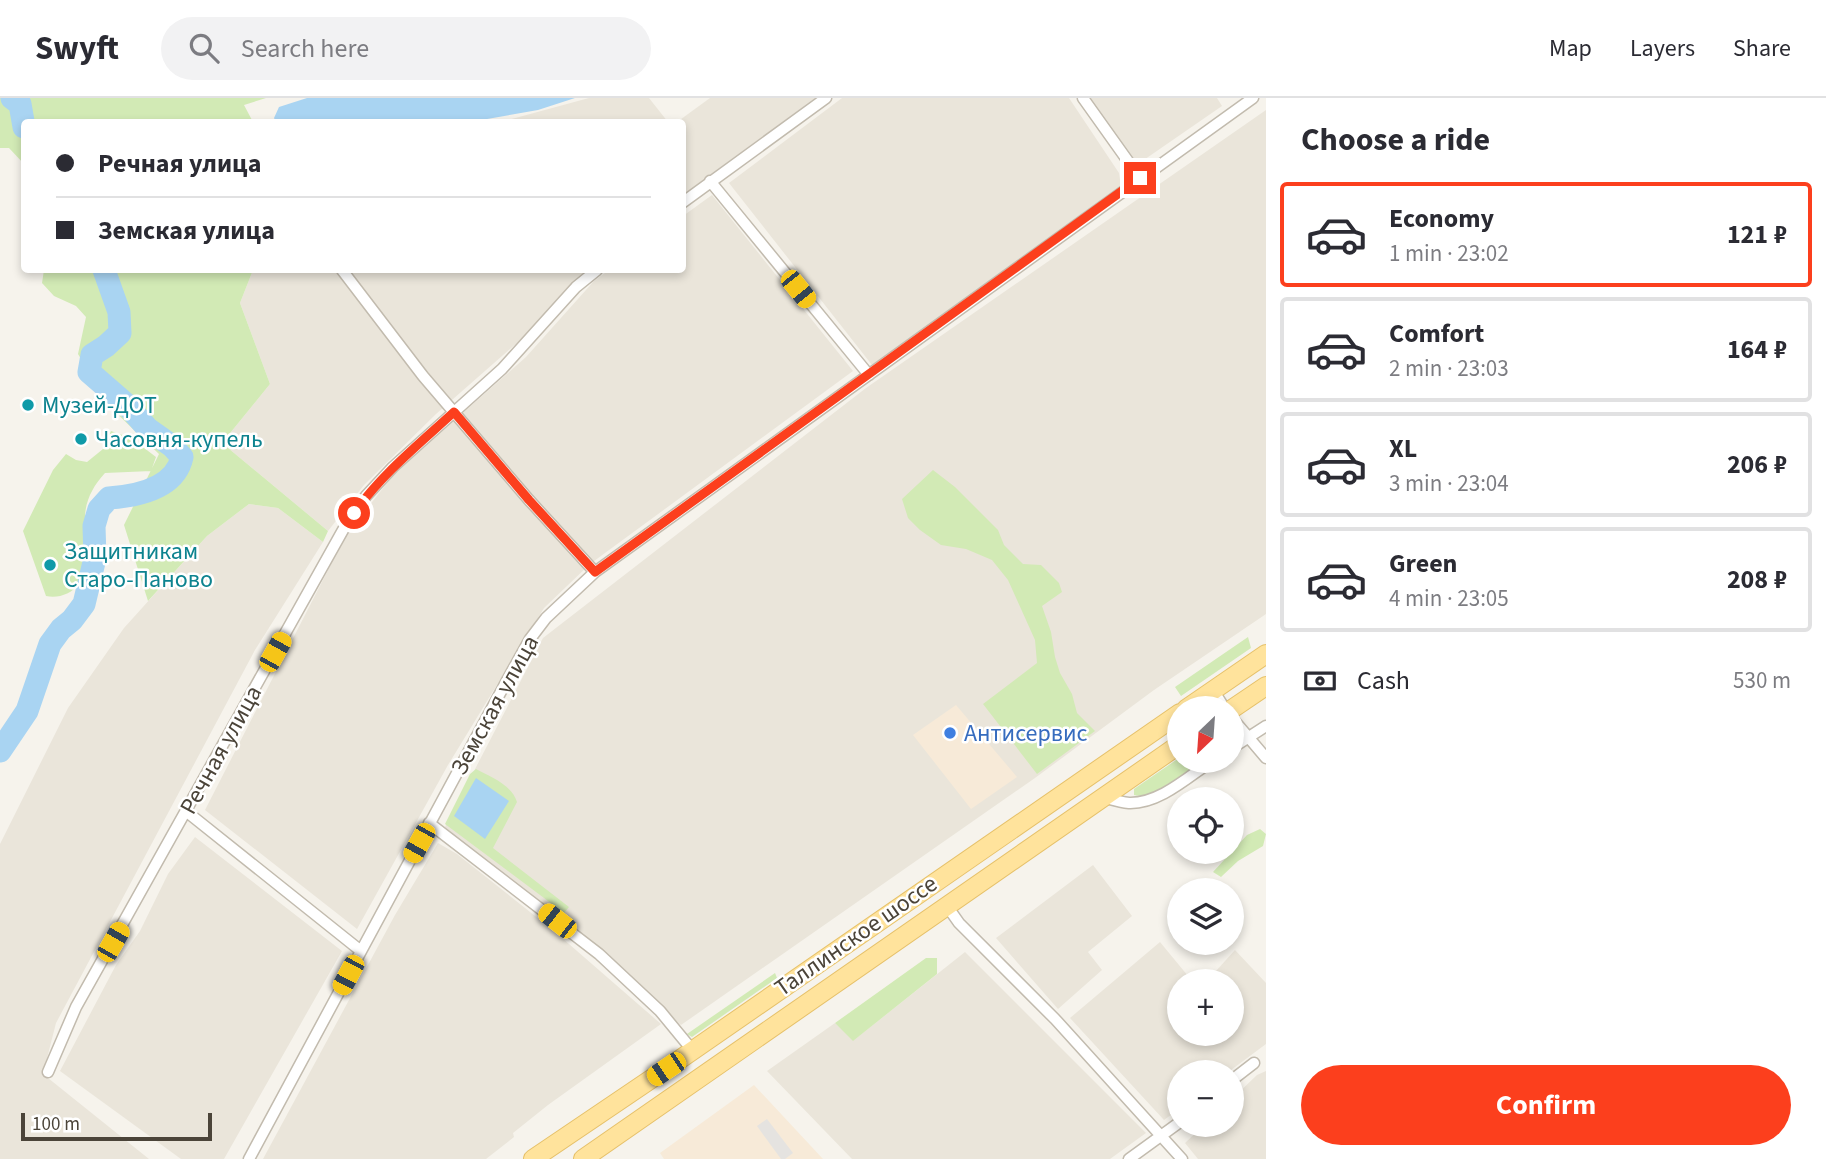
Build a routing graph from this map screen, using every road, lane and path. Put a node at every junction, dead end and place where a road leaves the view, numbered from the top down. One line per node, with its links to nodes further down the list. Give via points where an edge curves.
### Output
1 (826, 98): 5 (street)
2 (1083, 98): 4 (street)
3 (1253, 98): 4 (street, Земская улица)
4 (1140, 178): 9 (street, Земская улица)
5 (710, 181): 6 (street); 9 (street)
6 (686, 200)
7 (344, 273): 10 (street)
8 (593, 273): 10 (street, Речная улица)
9 (869, 375): 11 (street, Земская улица)
10 (454, 412): 11 (street); 27 (street, Речная улица, via 393,467 343,530)
11 (595, 572): 28 (street, Земская улица, via 530,639)
12 (1266, 654): 14 (main road)
13 (1266, 686): 17 (main road)
14 (1213, 690): 15 (main road); 16 (street)
15 (1204, 696)
16 (1217, 696)
17 (1244, 701)
18 (1167, 722): 31 (main road, Таллинское шоссе)
19 (1266, 726): 21 (street)
20 (1244, 733): 21 (street)
21 (1248, 738): 22 (street); 24 (street)
22 (1244, 740)
23 (1167, 753): 26 (main road, Таллинское шоссе)
24 (1266, 758)
25 (1192, 774): 26 (street, via 1144,802)
26 (1102, 797): 29 (main road, Таллинское шоссе)
27 (187, 812): 30 (street); 34 (street, Речная улица, via 76,1007)
28 (429, 823): 30 (street, Земская улица); 31 (street, via 599,954 660,1011)
29 (947, 906): 36 (street); 39 (main road, Таллинское шоссе)
30 (361, 951): 37 (street, Земская улица)
31 (693, 1051): 38 (main road, Таллинское шоссе)
32 (1254, 1063): 33 (street)
33 (1244, 1071)
34 (48, 1072)
35 (1167, 1132): 36 (street)
36 (1163, 1135): 40 (street); 41 (street)
37 (249, 1159)
38 (533, 1159)
39 (583, 1159)
40 (1129, 1159)
41 (1182, 1159)

